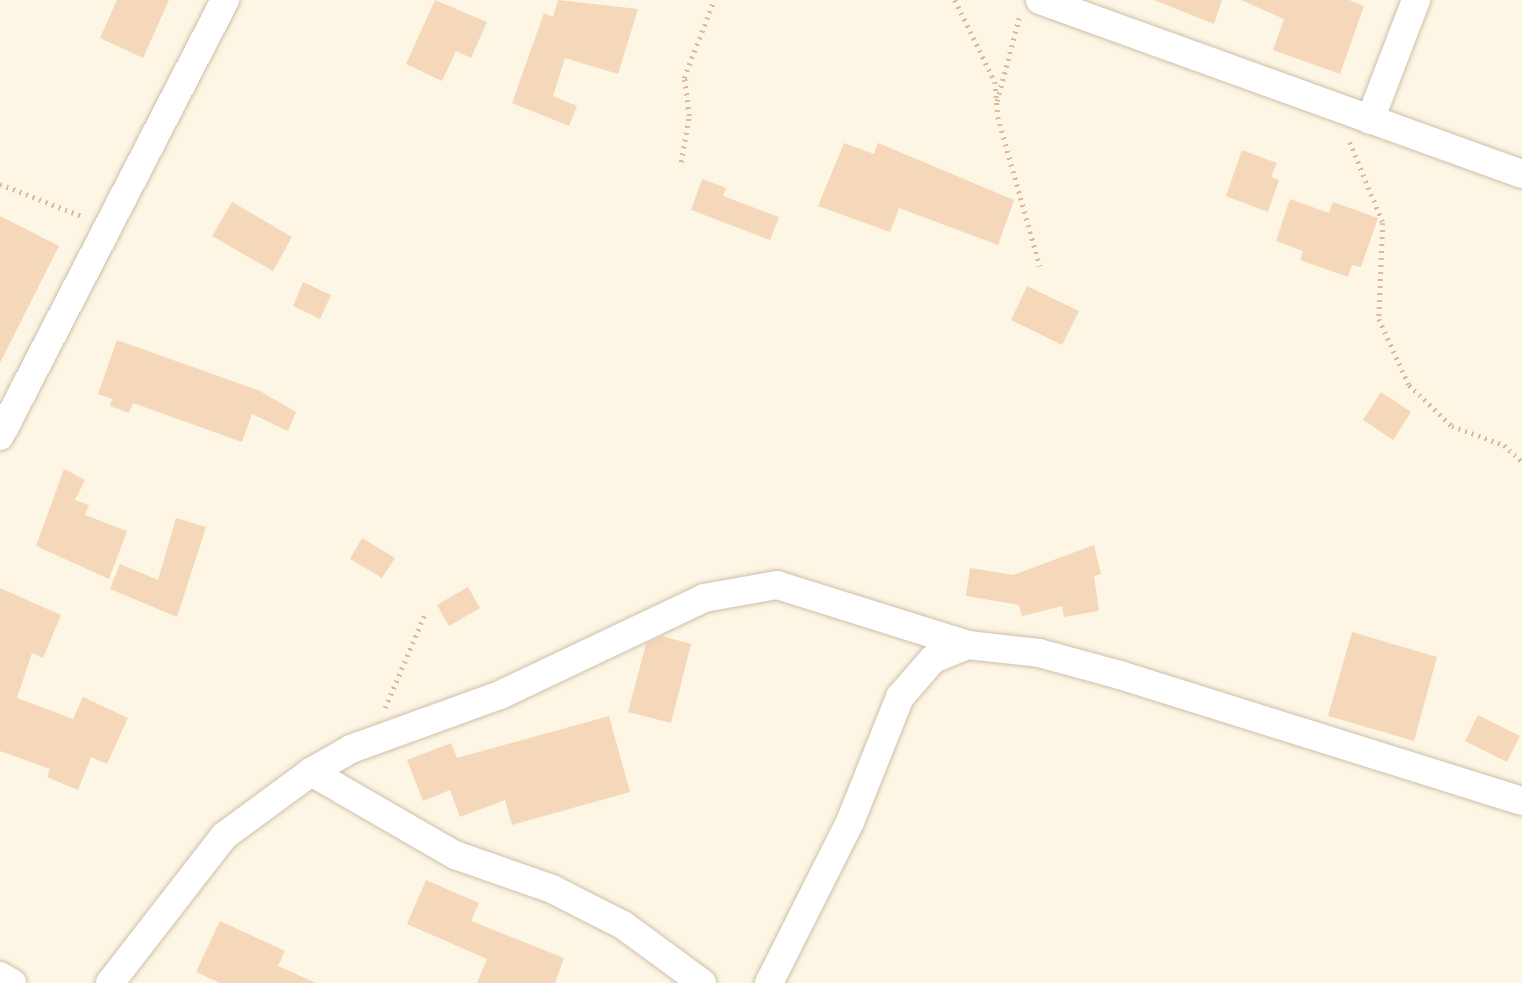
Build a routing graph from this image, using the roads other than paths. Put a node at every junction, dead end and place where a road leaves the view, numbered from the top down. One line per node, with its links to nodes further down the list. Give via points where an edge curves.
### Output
1 (225, 0): 7 (street)
2 (1416, 0): 5 (street)
3 (1070, 3): 4 (street); 5 (street, via 1172,52)
4 (1030, 6)
5 (1370, 120): 6 (street)
6 (1522, 174)
7 (0, 436)
8 (968, 645): 9 (street, via 777,585 704,598 500,695 379,739); 10 (street, via 1039,653); 15 (street, via 933,659 900,697 850,822)
9 (311, 772): 13 (street, via 223,836); 14 (street, via 455,855 552,889 623,925)
10 (1522, 801)
11 (0, 976): 12 (street)
12 (12, 983)
13 (110, 983)
14 (702, 983)
15 (769, 983)

